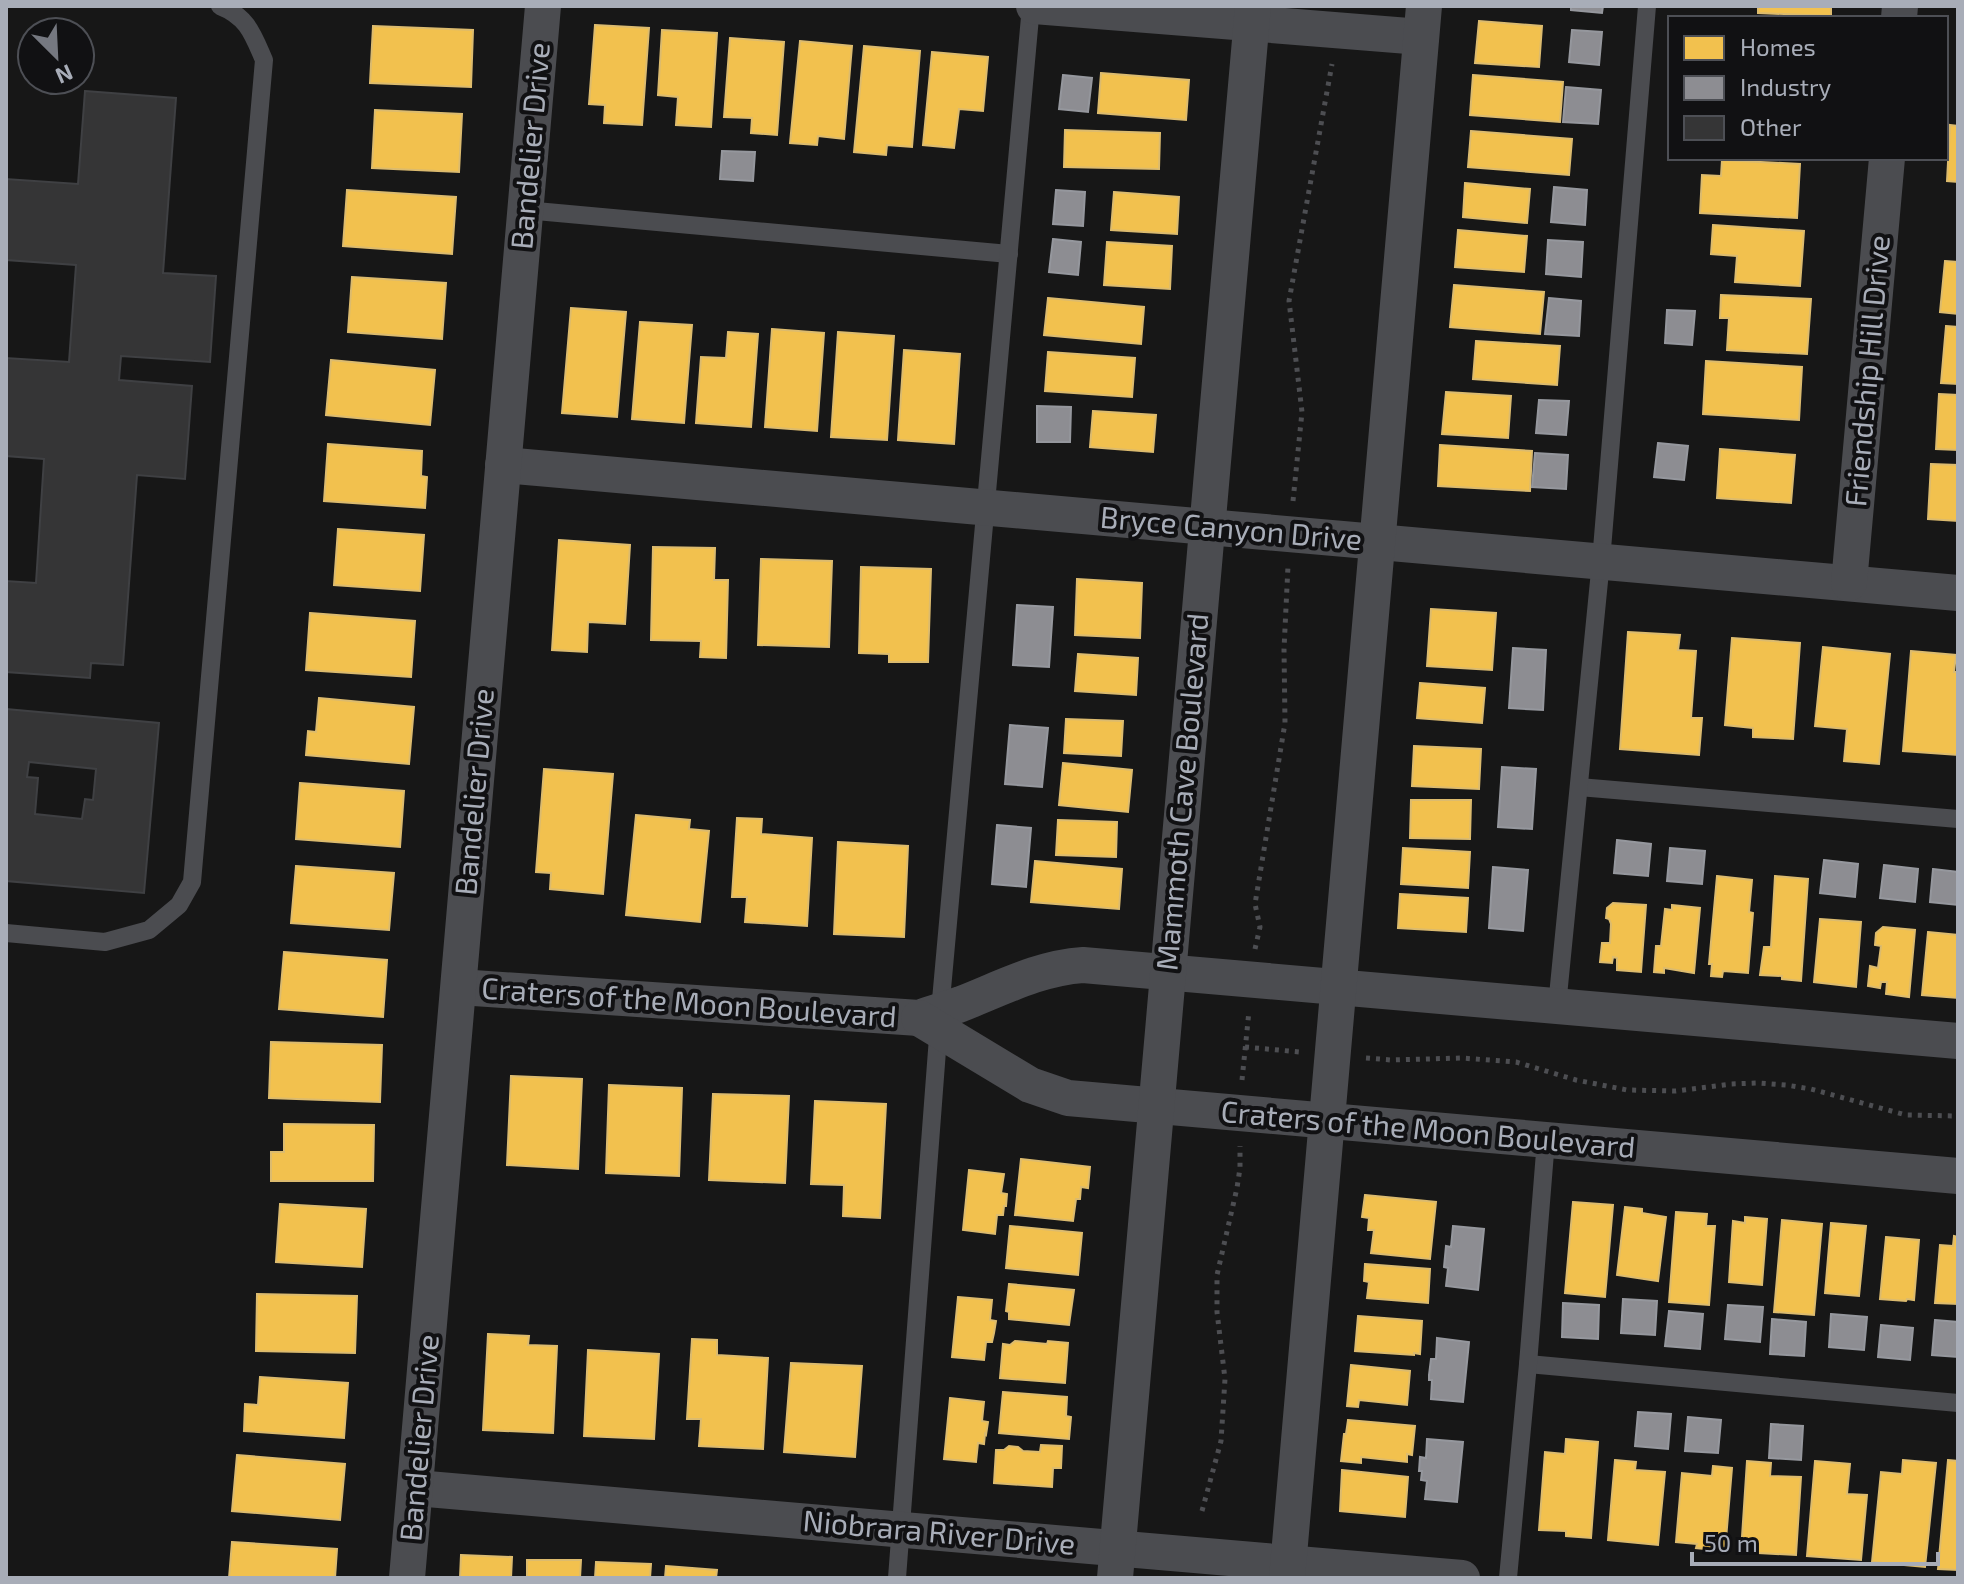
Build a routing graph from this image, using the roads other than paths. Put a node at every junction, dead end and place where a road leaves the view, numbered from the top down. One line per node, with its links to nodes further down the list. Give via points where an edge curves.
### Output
1 (220, 6): 19 (lane, via 251,28 264,60 192,882 179,905 149,930 105,942)
2 (543, 6): 8 (street, Bandelier Drive)
3 (1032, 6): 5 (street); 9 (lane)
4 (1647, 6): 14 (lane)
5 (1252, 14): 6 (street); 12 (street, Mammoth Cave Boulevard)
6 (1422, 21): 13 (street)
7 (1887, 160): 15 (street, Friendship Hill Drive)
8 (525, 210): 9 (lane); 10 (street, Bandelier Drive)
9 (1009, 254): 11 (lane)
10 (503, 465): 11 (street, Bryce Canyon Drive); 21 (street, Bandelier Drive)
11 (986, 507): 12 (street, Bryce Canyon Drive); 24 (lane)
12 (1206, 527): 13 (street, Bryce Canyon Drive); 20 (street, Mammoth Cave Boulevard)
13 (1377, 542): 14 (street, Bryce Canyon Drive); 22 (street)
14 (1601, 561): 15 (street, Bryce Canyon Drive); 17 (lane)
15 (1849, 583): 16 (street, Bryce Canyon Drive)
16 (1958, 593)
17 (1579, 787): 18 (lane); 23 (lane)
18 (1958, 819)
19 (6, 933)
20 (1167, 972): 22 (street, Craters of the Moon Boulevard); 24 (street, Craters of the Moon Boulevard, via 1061,966); 26 (street, Mammoth Cave Boulevard)
21 (459, 987): 24 (street, Craters of the Moon Boulevard); 32 (street, Bandelier Drive)
22 (1338, 987): 23 (street, Craters of the Moon Boulevard); 27 (street)
23 (1557, 1006): 25 (street, Craters of the Moon Boulevard)
24 (933, 1020): 26 (street, Craters of the Moon Boulevard, via 1006,1071 1053,1094); 33 (lane)
25 (1958, 1041)
26 (1156, 1106): 27 (street, Craters of the Moon Boulevard); 34 (street, Mammoth Cave Boulevard)
27 (1327, 1121): 28 (street, Craters of the Moon Boulevard); 35 (street)
28 (1546, 1140): 29 (street, Craters of the Moon Boulevard); 30 (lane)
29 (1958, 1176)
30 (1528, 1364): 31 (lane); 39 (lane)
31 (1958, 1403)
32 (416, 1488): 33 (street, Niobrara River Drive); 36 (street, Bandelier Drive)
33 (901, 1530): 34 (street, Niobrara River Drive); 37 (lane)
34 (1116, 1563): 35 (street, Niobrara River Drive)
35 (1288, 1570): 38 (street, Niobrara River Drive)
36 (407, 1578)
37 (897, 1578)
38 (1462, 1578)
39 (1508, 1578)

